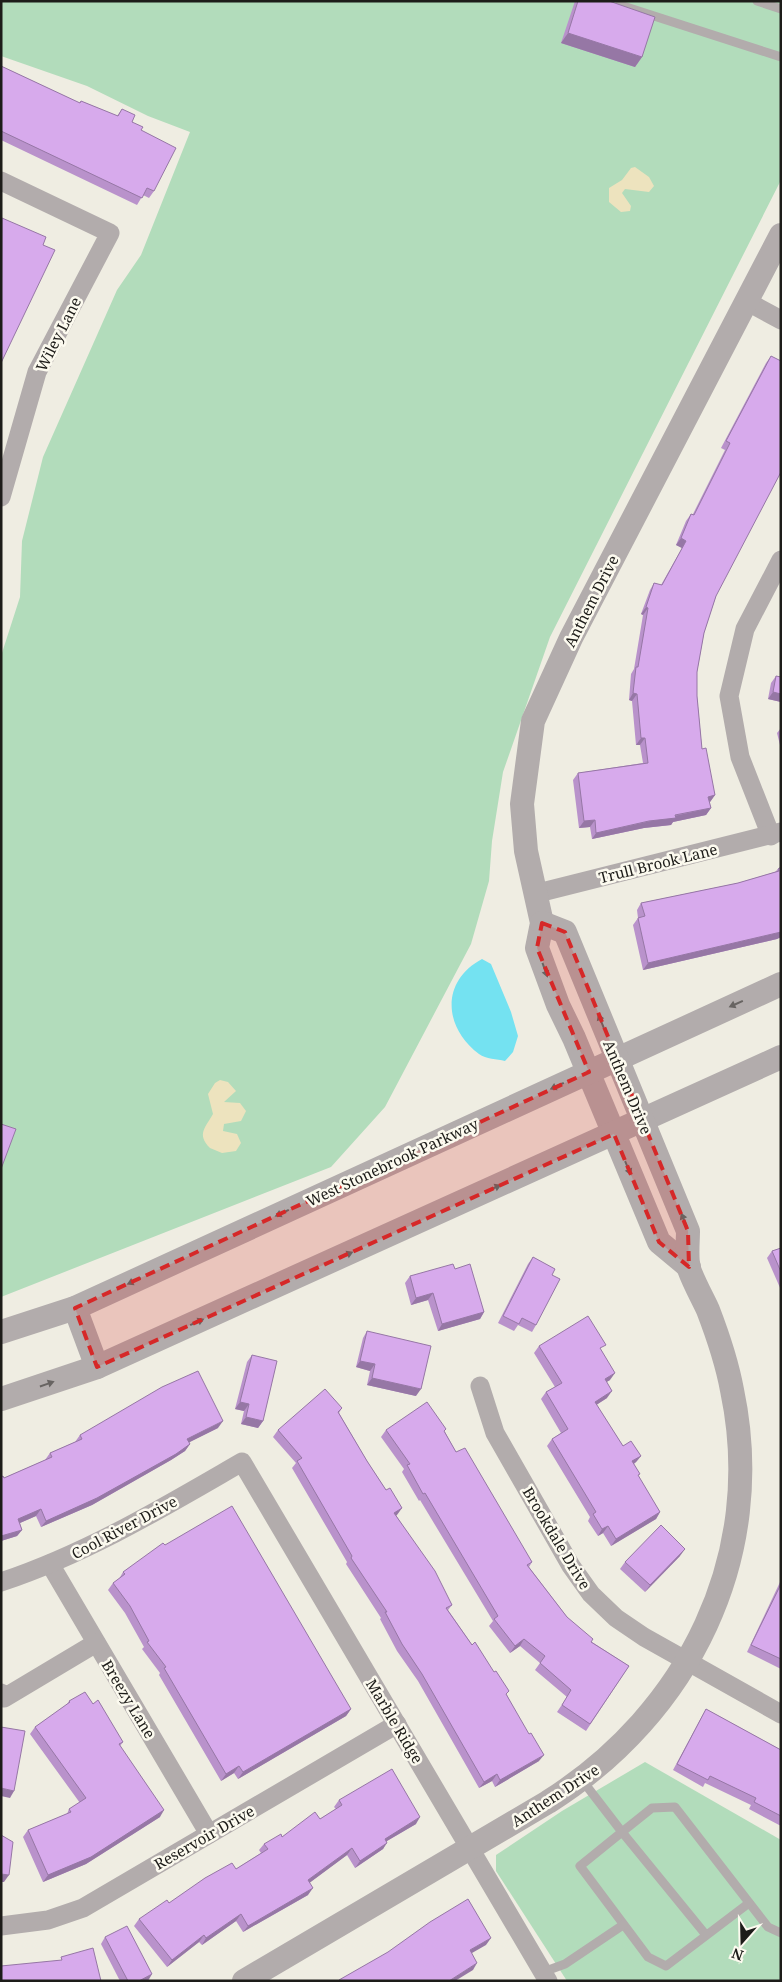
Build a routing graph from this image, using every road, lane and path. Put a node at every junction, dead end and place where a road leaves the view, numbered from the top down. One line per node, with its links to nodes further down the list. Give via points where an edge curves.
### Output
1 (621, 1): 4 (lane, via 620,5)
2 (757, 1): 3 (lane)
3 (781, 9)
4 (781, 57)
5 (1, 181): 9 (street, Wiley Lane, via 110,233 37,372)
6 (781, 235): 7 (street, Anthem Drive)
7 (746, 301): 8 (street); 12 (street, Anthem Drive, via 571,638 534,721 522,804)
8 (781, 320)
9 (1, 497)
10 (781, 560): 11 (street, via 745,629 729,696 740,757)
11 (776, 834): 12 (street, Trull Brook Lane)
12 (534, 894): 13 (street, Anthem Drive)
13 (542, 922): 16 (street, Anthem Drive, one-way to 13, via 565,932); 17 (street, Anthem Drive, one-way to 17, via 537,948)
14 (781, 984): 16 (street, West Stonebrook Parkway, one-way to 16)
15 (781, 1057): 18 (street)
16 (617, 1059): 17 (street, West Stonebrook Parkway); 18 (street, Anthem Drive)
17 (588, 1072): 19 (street, Anthem Drive); 21 (street, West Stonebrook Parkway, one-way to 21)
18 (642, 1121): 19 (street); 20 (street, Anthem Drive, one-way to 18, via 688,1231)
19 (614, 1134): 20 (street, Anthem Drive, one-way to 20, via 659,1242); 23 (street, one-way to 19)
20 (689, 1267): 30 (street, Anthem Drive, via 726,1363 737,1418 740,1474 735,1530 724,1576)
21 (74, 1308): 22 (street, West Stonebrook Parkway); 23 (street)
22 (1, 1332)
23 (96, 1367): 25 (street, one-way to 23)
24 (480, 1386): 30 (street, Brookdale Drive, via 495,1433 580,1580 616,1618)
25 (1, 1399)
26 (242, 1462): 27 (street, Cool River Drive, via 121,1532); 33 (street, Marble Ridge)
27 (50, 1564): 28 (street, Cool River Drive); 29 (street, Breezy Lane)
28 (1, 1582)
29 (96, 1643): 31 (street, via 4,1698); 36 (street, Breezy Lane)
30 (688, 1662): 32 (street, Brookdale Drive); 34 (street, Anthem Drive, via 644,1722)
31 (1, 1693)
32 (781, 1714)
33 (397, 1724): 36 (street, Reservoir Drive); 37 (street, Marble Ridge)
34 (582, 1780): 35 (lane); 37 (street, Anthem Drive)
35 (622, 1832): 38 (lane, via 652,1808 675,1806); 39 (lane, via 580,1866); 42 (lane)
36 (209, 1834): 40 (street, Reservoir Drive, via 83,1908 48,1920)
37 (470, 1848): 43 (street, Marble Ridge); 44 (street, Anthem Drive)
38 (749, 1903): 41 (lane, via 768,1927); 42 (lane)
39 (623, 1925): 42 (lane, via 648,1957 666,1966); 43 (lane)
40 (1, 1926)
41 (781, 1933)
42 (706, 1936)
43 (540, 1978)
44 (244, 1981)

